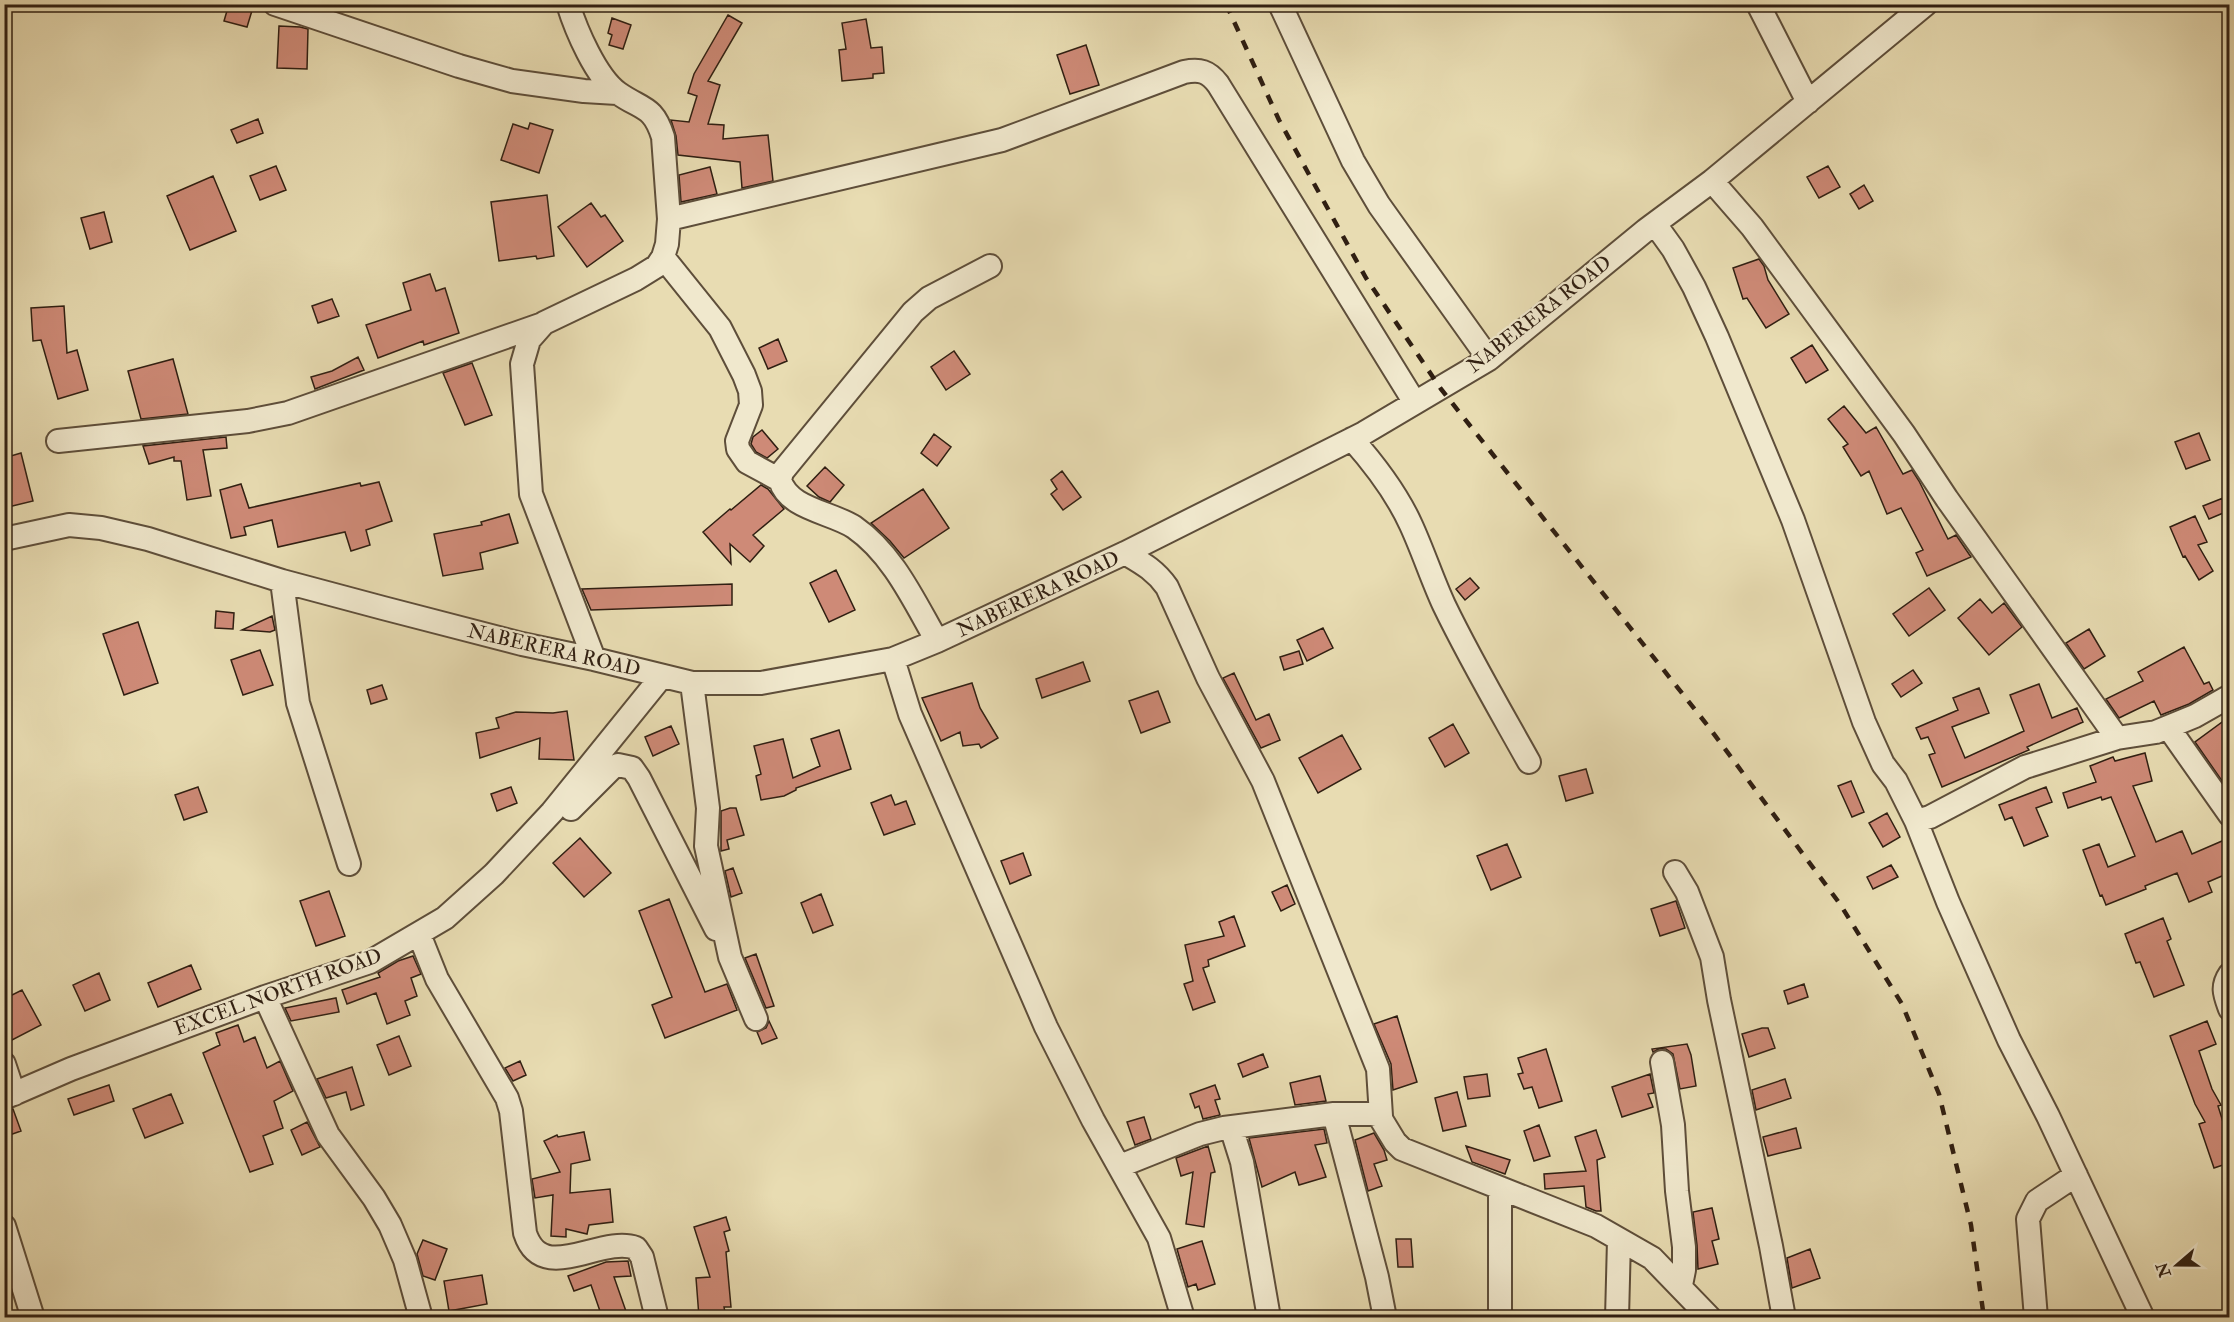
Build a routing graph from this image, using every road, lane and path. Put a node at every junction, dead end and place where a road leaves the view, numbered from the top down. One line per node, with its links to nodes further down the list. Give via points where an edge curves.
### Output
1 (275, 4): 6 (street, via 512,81)
2 (568, 4): 6 (street, via 583,45)
3 (1280, 4): 14 (street, via 1353,161 1379,205)
4 (1758, 4): 7 (street)
5 (1926, 4): 7 (street, NABERERA ROAD)
6 (617, 93): 9 (street, via 643,106 659,125)
7 (1808, 102): 8 (street, NABERERA ROAD)
8 (1712, 181): 10 (street, NABERERA ROAD); 29 (street, via 1752,227 1904,434)
9 (669, 219): 11 (street); 15 (street, via 1002,140 1197,69 1218,84)
10 (1655, 224): 14 (street, NABERERA ROAD); 33 (street, via 1673,249 1718,337 1793,520 1864,722)
11 (663, 257): 13 (street, via 657,266 636,279); 18 (street, via 720,328 744,375 751,405 737,441 738,449 747,462)
12 (990, 266): 18 (street, via 928,298 913,312 782,472)
13 (544, 323): 17 (street, via 288,413 248,421); 23 (street, via 529,340 522,364 529,484)
14 (1489, 359): 15 (street, NABERERA ROAD)
15 (1415, 403): 16 (street, NABERERA ROAD)
16 (1352, 439): 20 (street, NABERERA ROAD); 30 (street, via 1399,502 1445,607)
17 (58, 441)
18 (780, 480): 22 (street, via 788,497 866,535 904,583)
19 (4, 539): 21 (street, NABERERA ROAD, via 69,525 101,528)
20 (1125, 553): 22 (street, NABERERA ROAD); 46 (street, via 1150,567 1167,587 1208,678 1263,781 1378,1069)
21 (282, 581): 23 (street, NABERERA ROAD); 34 (street, via 298,703)
22 (937, 641): 24 (street, NABERERA ROAD)
23 (594, 659): 25 (street, NABERERA ROAD)
24 (892, 659): 26 (street, NABERERA ROAD, via 761,683); 48 (street, via 910,714 1046,1027)
25 (662, 676): 26 (street, NABERERA ROAD); 31 (street, EXCEL NORTH ROAD)
26 (692, 683): 37 (street, via 708,808 706,846)
27 (2228, 698): 28 (street)
28 (2168, 727): 29 (street); 32 (street)
29 (2117, 738): 33 (street, via 2025,767 1930,818)
30 (1529, 762)
31 (552, 812): 36 (street, EXCEL NORTH ROAD, via 494,874 445,918); 37 (street, via 570,810 613,767 632,768)
32 (2229, 815)
33 (1916, 820): 49 (street, via 1947,902 2009,1040)
34 (349, 864)
35 (1676, 872): 63 (street, via 1713,963)
36 (419, 934): 39 (street, EXCEL NORTH ROAD, via 370,962); 56 (street, via 437,979 512,1112 527,1241 534,1250 554,1258 621,1244 636,1248 642,1257)
37 (730, 957): 41 (street)
38 (2229, 974): 40 (street, via 2223,988)
39 (265, 997): 44 (street, EXCEL NORTH ROAD); 55 (street, via 328,1135 390,1225 405,1260)
40 (2229, 1009)
41 (756, 1019)
42 (1662, 1062): 53 (street, via 1673,1125 1684,1247)
43 (4, 1064): 44 (street)
44 (9, 1096)
45 (1334, 1114): 46 (street); 47 (street); 59 (street)
46 (1381, 1116): 50 (street, via 1402,1149)
47 (1231, 1127): 48 (street, via 1200,1134); 58 (street, via 1245,1173)
48 (1120, 1166): 57 (street, via 1159,1238)
49 (2076, 1175): 64 (street, via 2037,1201 2028,1219); 65 (street)
50 (1500, 1188): 52 (street); 60 (street)
51 (4, 1226): 54 (street)
52 (1619, 1240): 53 (street, via 1652,1258); 61 (street)
53 (1681, 1285): 62 (street)
54 (33, 1317)
55 (421, 1317)
56 (657, 1317)
57 (1183, 1317)
58 (1269, 1317)
59 (1385, 1317)
60 (1500, 1317)
61 (1617, 1317)
62 (1710, 1317)
63 (1784, 1317)
64 (2036, 1317)
65 (2143, 1317)

